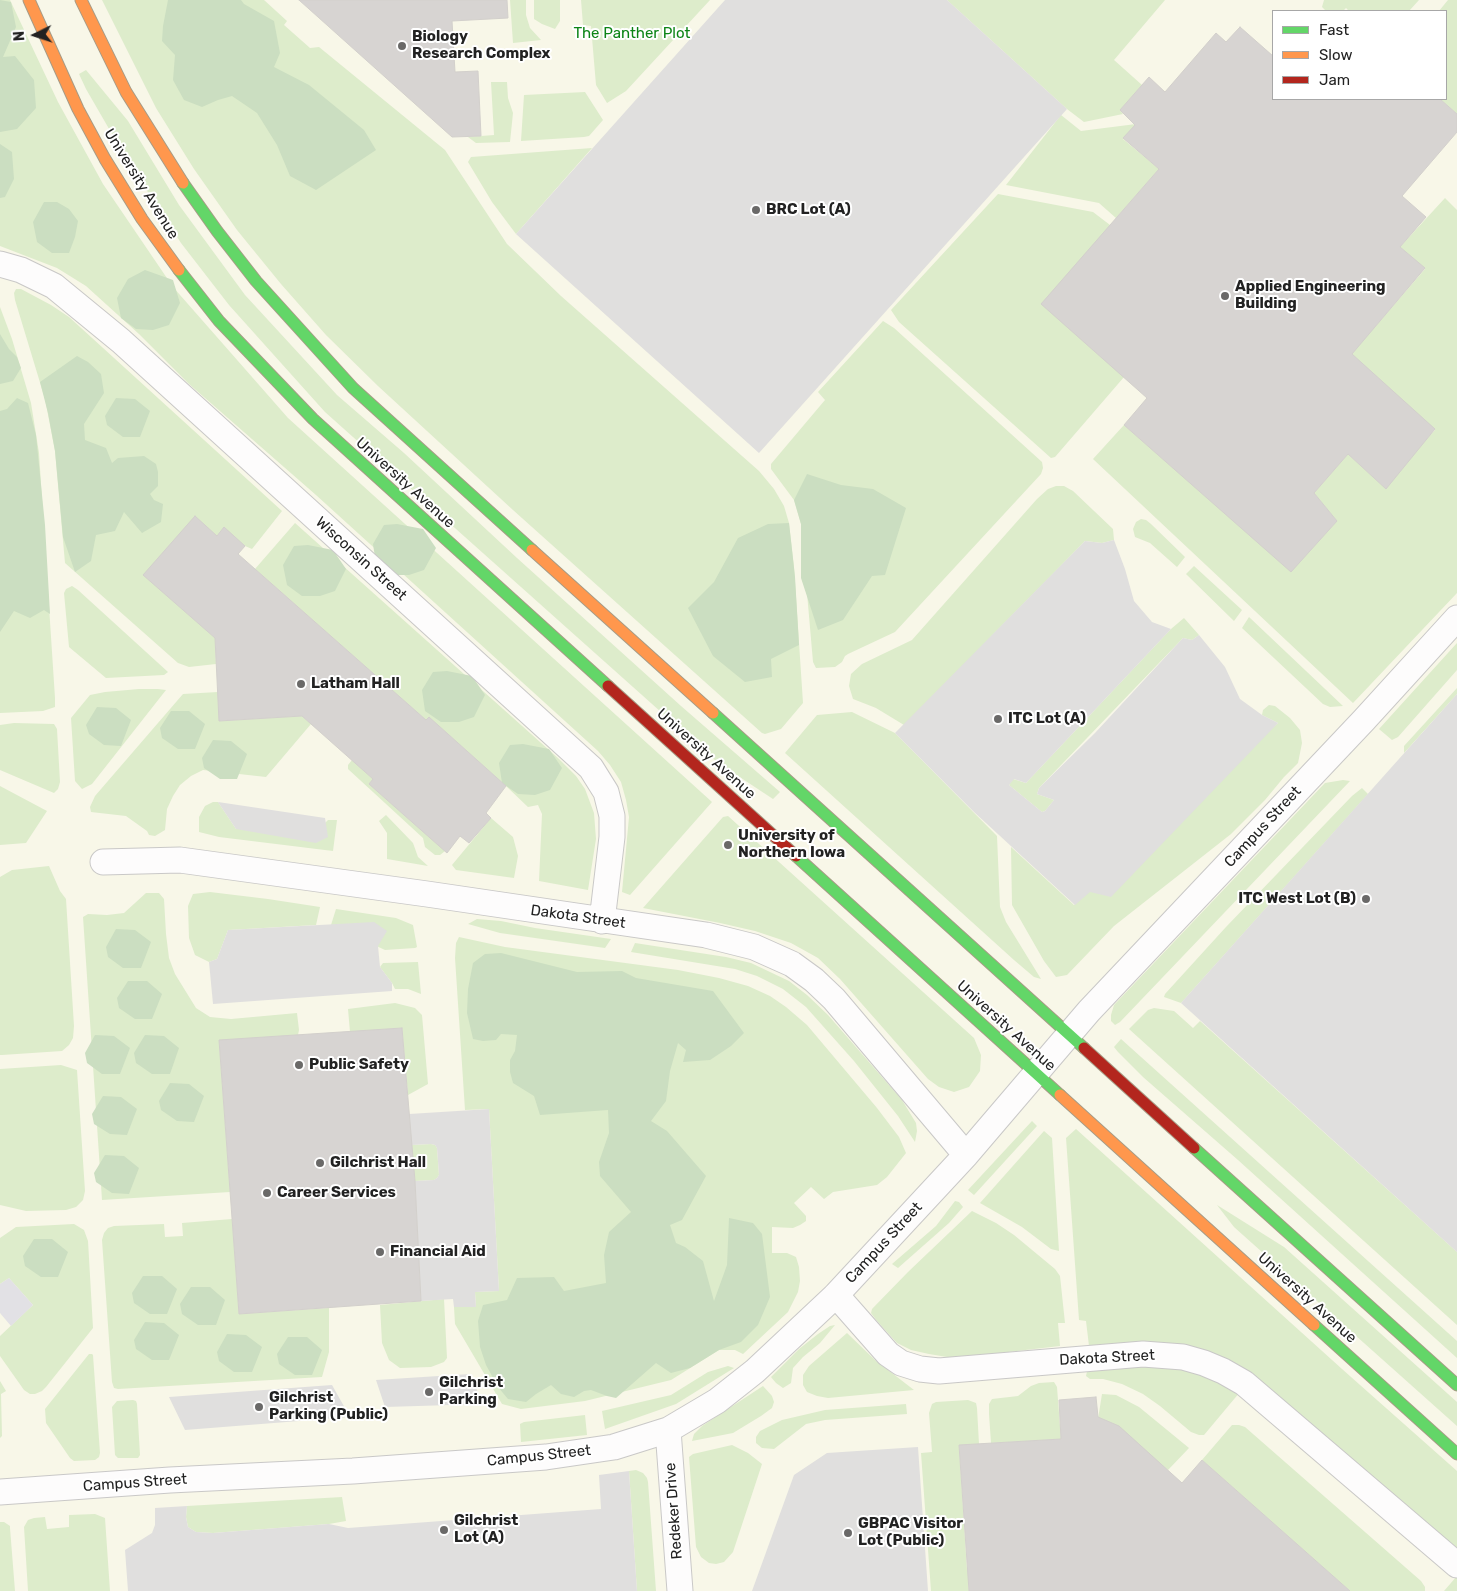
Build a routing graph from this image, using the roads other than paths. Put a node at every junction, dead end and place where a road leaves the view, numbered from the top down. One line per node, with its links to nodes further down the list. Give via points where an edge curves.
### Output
1 (29, 0): 8 (main road, University Avenue, via 78,110 142,218 219,321 256,361 320,426)
2 (81, 0): 7 (main road, via 126,92 185,186 256,281 353,388)
3 (0, 264): 6 (street, Wisconsin Street, via 54,286 121,341 591,768 606,792 612,816)
4 (1457, 618): 7 (street, Campus Street)
5 (103, 862): 6 (street, Dakota Street, via 180,860)
6 (602, 921): 9 (street, Dakota Street, via 730,940 792,964 834,999)
7 (1069, 1036): 8 (street, Campus Street); 11 (main road)
8 (1037, 1073): 9 (street, Campus Street); 13 (main road, University Avenue)
9 (966, 1155): 10 (street, Campus Street)
10 (836, 1295): 12 (street, Campus Street, via 756,1371 718,1400); 15 (street, Dakota Street, via 888,1354 901,1363 920,1369 939,1371 1143,1354 1183,1358 1223,1371 1244,1382)
11 (1457, 1385)
12 (668, 1430): 14 (street, Campus Street, via 614,1447 546,1458); 16 (street, Redeker Drive)
13 (1457, 1454)
14 (0, 1492)
15 (1457, 1565)
16 (680, 1591)

